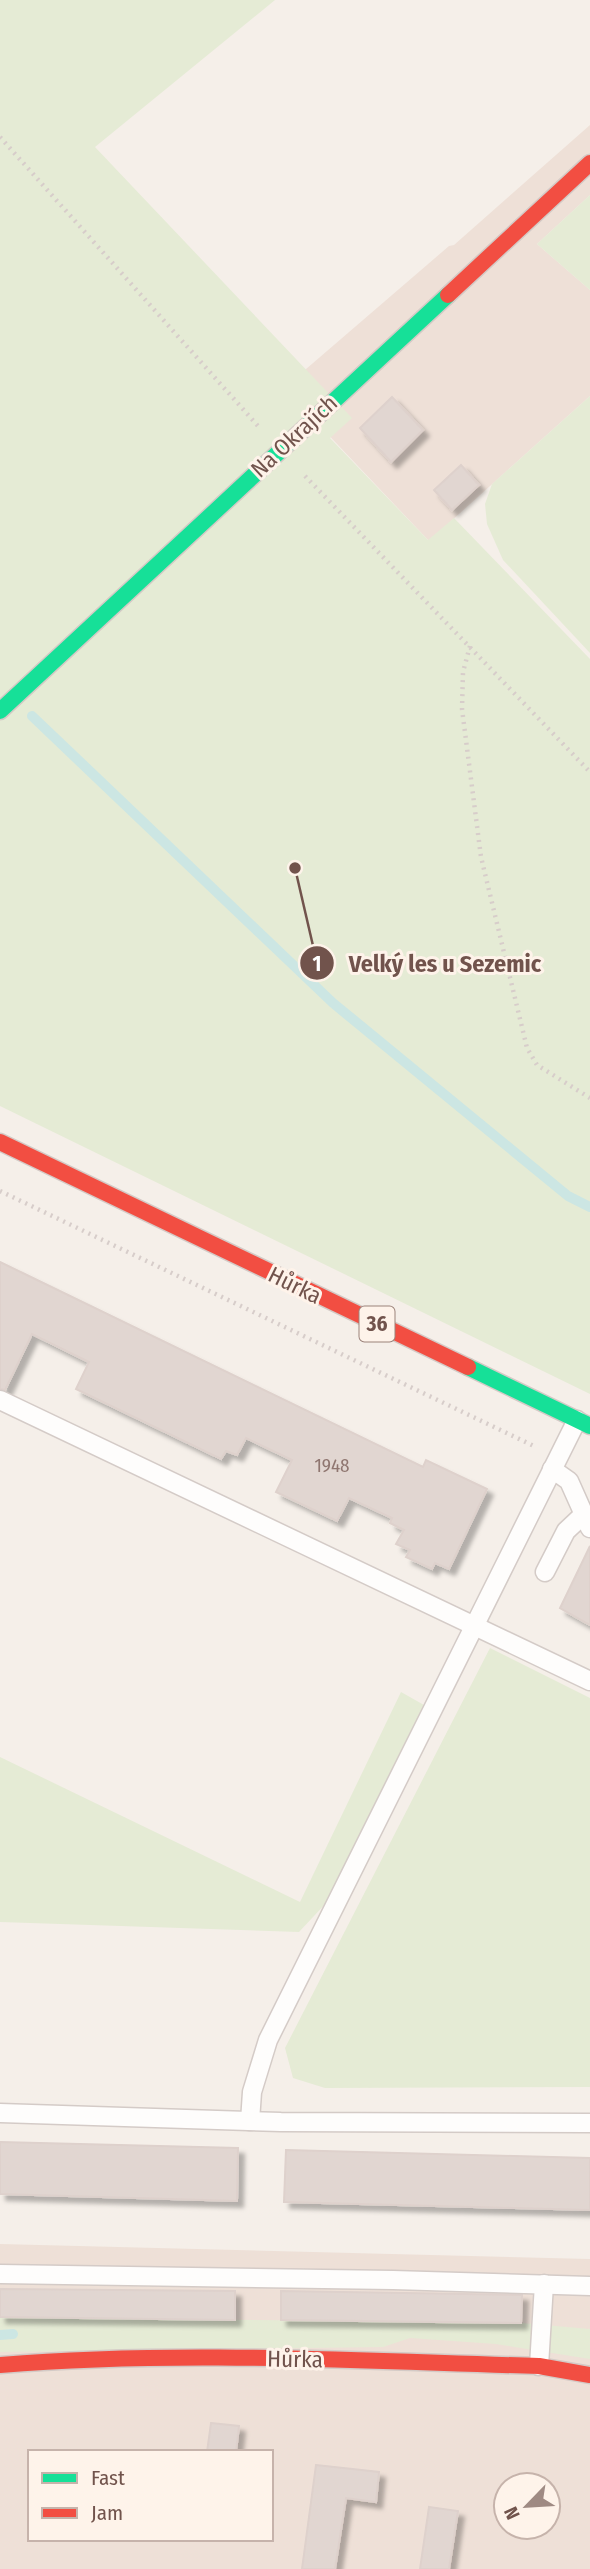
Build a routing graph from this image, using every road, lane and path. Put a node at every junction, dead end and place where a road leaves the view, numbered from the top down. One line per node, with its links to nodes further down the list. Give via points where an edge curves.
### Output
1 (0, 137): 3 (path)
2 (590, 163): 3 (street, Na Okrajích)
3 (279, 450): 4 (path); 5 (street, Na Okrajích)
4 (470, 645): 6 (path); 7 (path, via 463,672 462,709 481,857 527,1048 537,1065)
5 (0, 711)
6 (590, 772)
7 (590, 1098)
8 (0, 1142): 11 (street, Hůrka / 36)
9 (0, 1191): 12 (path)
10 (0, 1400): 15 (lane)
11 (583, 1423): 12 (lane)
12 (555, 1463): 13 (lane, via 577,1495); 15 (lane)
13 (586, 1522): 14 (lane, via 566,1531)
14 (545, 1572)
15 (475, 1625): 16 (lane); 18 (lane, via 268,2040 252,2092)
16 (590, 1681)
17 (0, 2113): 18 (lane)
18 (250, 2121): 19 (lane)
19 (590, 2123)
20 (0, 2274): 21 (lane)
21 (544, 2284): 22 (lane); 24 (lane)
22 (590, 2286)
23 (0, 2365): 24 (street, Hůrka, via 85,2358 202,2357)
24 (539, 2366): 25 (street, Hůrka)
25 (590, 2375)

